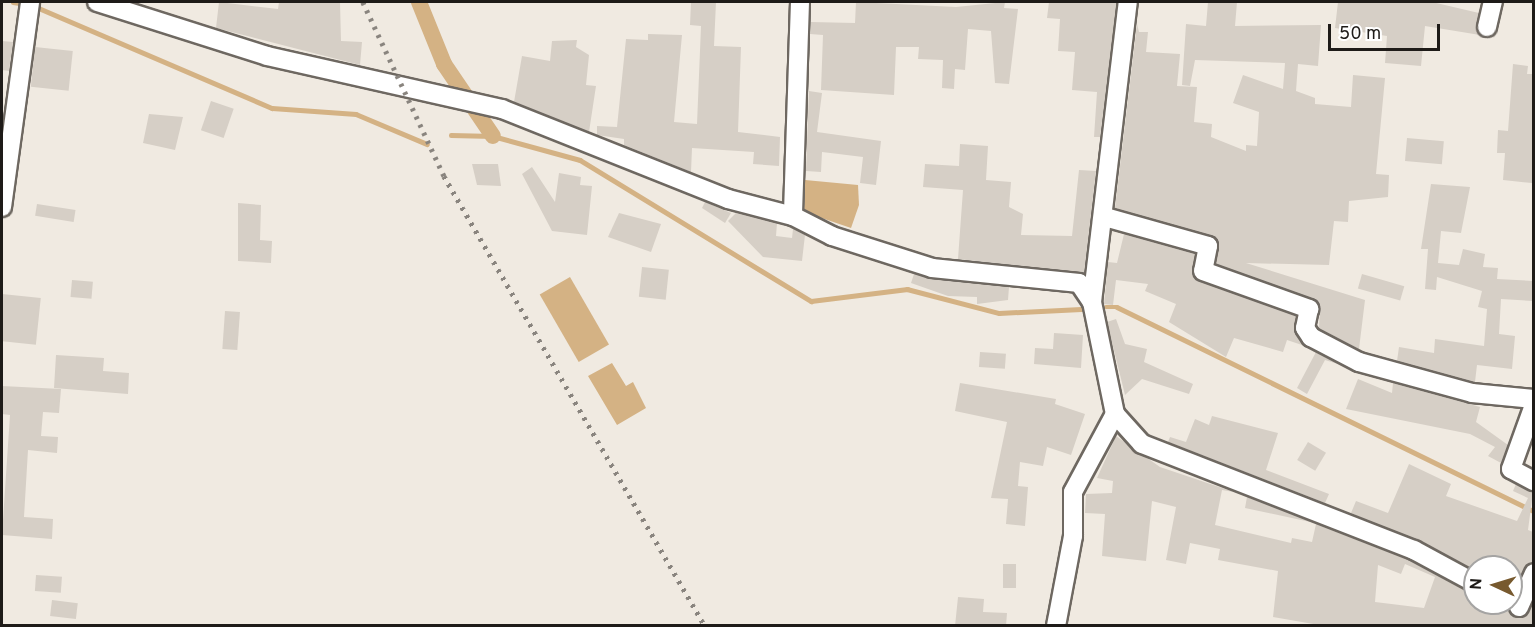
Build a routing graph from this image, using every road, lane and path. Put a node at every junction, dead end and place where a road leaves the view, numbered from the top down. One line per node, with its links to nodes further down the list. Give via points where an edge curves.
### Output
1 (30, 2): 7 (street)
2 (97, 2): 8 (street, via 212,42 502,109 728,199)
3 (800, 2): 8 (street)
4 (1128, 2): 9 (street)
5 (1493, 2): 6 (street)
6 (1487, 27)
7 (2, 207)
8 (793, 216): 10 (street, via 832,236 932,268 1079,283)
9 (1105, 217): 10 (street); 11 (street, via 1208,246 1203,271 1309,309 1305,328 1311,337 1359,362 1472,393)
10 (1092, 302): 13 (street)
11 (1533, 399)
12 (1533, 405): 14 (street, via 1511,469)
13 (1115, 414): 16 (street, via 1142,444 1176,461 1271,490 1414,550); 18 (street, via 1073,492 1073,536)
14 (1533, 481)
15 (1533, 573): 17 (street)
16 (1463, 577)
17 (1523, 603)
18 (1056, 626)

